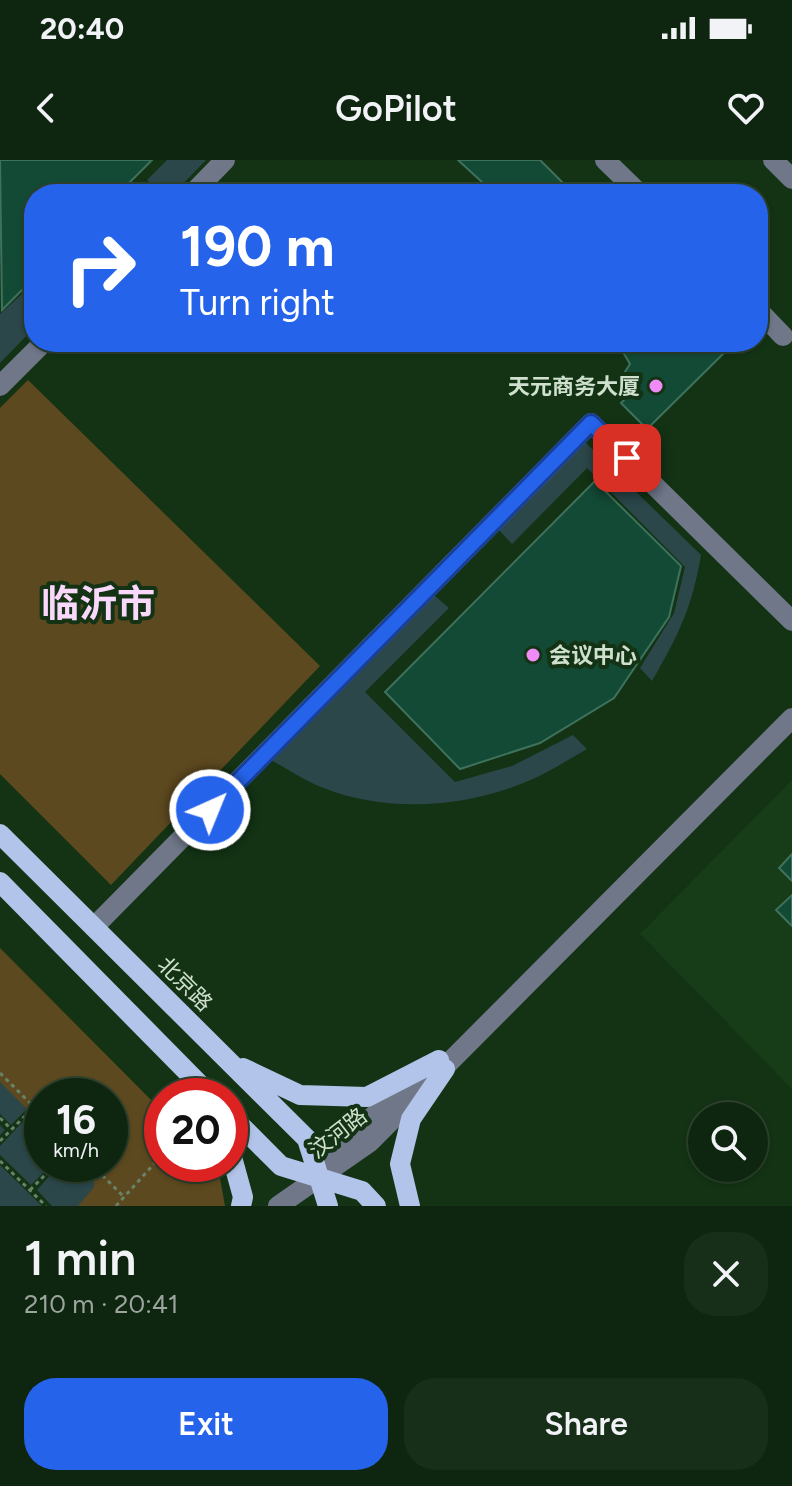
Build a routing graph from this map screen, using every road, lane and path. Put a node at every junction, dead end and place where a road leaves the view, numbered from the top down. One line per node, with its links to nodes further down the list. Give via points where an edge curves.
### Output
1 (225, 160): 5 (street)
2 (605, 160): 6 (street)
3 (773, 160): 4 (street)
4 (792, 179)
5 (202, 184)
6 (630, 184)
7 (768, 320): 8 (street)
8 (783, 336)
9 (34, 352): 10 (street)
10 (0, 386)
11 (792, 621): 16 (street, via 591,423)
12 (792, 704): 18 (street, 汶河路)
13 (792, 718): 18 (street, 汶河路)
14 (0, 834): 16 (main road, 北京路)
15 (0, 882): 20 (main road)
16 (94, 927): 17 (main road, 北京路)
17 (229, 1061): 18 (main road, via 300,1095 336,1098 367,1097); 29 (main road, 北京路, via 307,1139)
18 (442, 1064): 29 (street, 汶河路, via 357,1130); 42 (main road, via 411,1119 400,1164)
19 (0, 1073): 21 (path)
20 (192, 1078)
21 (24, 1097)
22 (24, 1117): 24 (path)
23 (0, 1118): 24 (path)
24 (11, 1129): 26 (path)
25 (248, 1133): 29 (main road, via 281,1166)
26 (0, 1141)
27 (0, 1161): 33 (path)
28 (144, 1175): 34 (path)
29 (318, 1179): 38 (street); 39 (street, 汶河路); 40 (main road, 北京路); 41 (main road, via 362,1191)
30 (38, 1182): 33 (path)
31 (109, 1182): 34 (path)
32 (239, 1182): 37 (main road)
33 (30, 1190): 35 (path)
34 (124, 1197): 36 (path)
35 (46, 1206)
36 (116, 1206)
37 (241, 1206)
38 (278, 1206)
39 (295, 1206)
40 (328, 1206)
41 (376, 1206)
42 (410, 1206)

